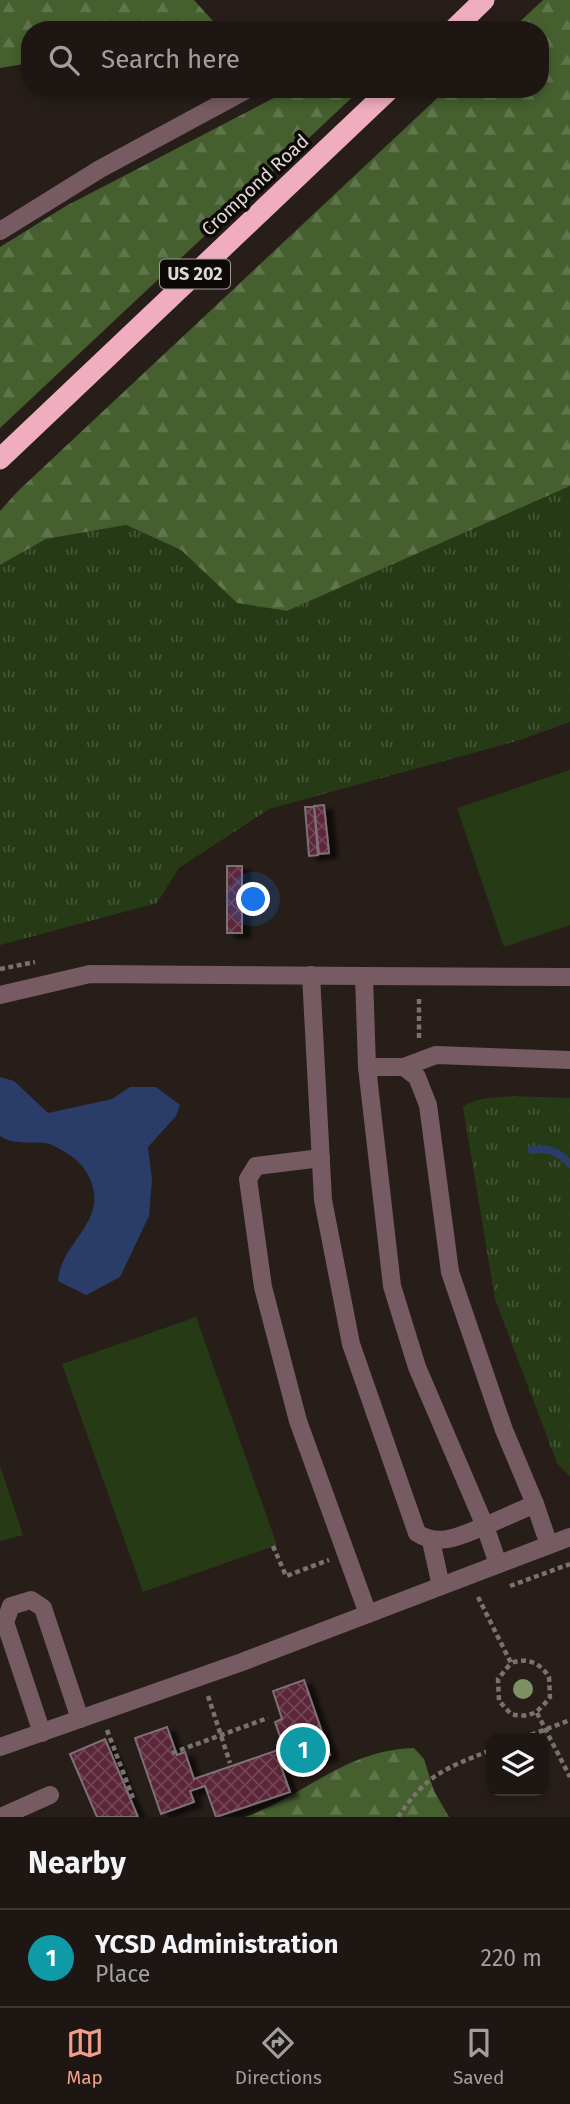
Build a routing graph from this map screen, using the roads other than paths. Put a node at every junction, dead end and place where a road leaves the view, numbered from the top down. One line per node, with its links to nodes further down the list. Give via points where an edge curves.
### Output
1 (484, 0): 2 (highway)
2 (462, 21)
3 (231, 98): 5 (street, via 100,169)
4 (381, 98): 6 (highway, Crompond Road / US 202)
5 (0, 231)
6 (0, 459)
7 (311, 975): 8 (street); 10 (street, via 90,974); 14 (street)
8 (364, 976): 9 (street); 12 (street)
9 (570, 977)
10 (0, 995)
11 (570, 1060): 13 (street, via 436,1055)
12 (367, 1067): 13 (street); 16 (street, via 392,1286 417,1367)
13 (404, 1067): 15 (street, via 417,1077 428,1105 450,1272 504,1430)
14 (321, 1158): 18 (street, via 323,1200 351,1344 417,1533); 22 (street, via 256,1166 248,1179 267,1301 298,1421)
15 (536, 1504): 16 (street); 19 (street)
16 (485, 1526): 18 (street); 20 (street)
17 (570, 1537): 19 (street)
18 (431, 1541): 21 (street)
19 (549, 1545): 20 (street)
20 (498, 1564): 21 (street)
21 (441, 1586): 22 (street)
22 (368, 1614): 23 (street)
23 (80, 1719): 24 (street); 24 (street, via 43,1608 32,1600 11,1606 5,1622)
24 (42, 1733): 25 (street)
25 (0, 1747)
26 (50, 1795): 27 (street)
27 (1, 1817)

